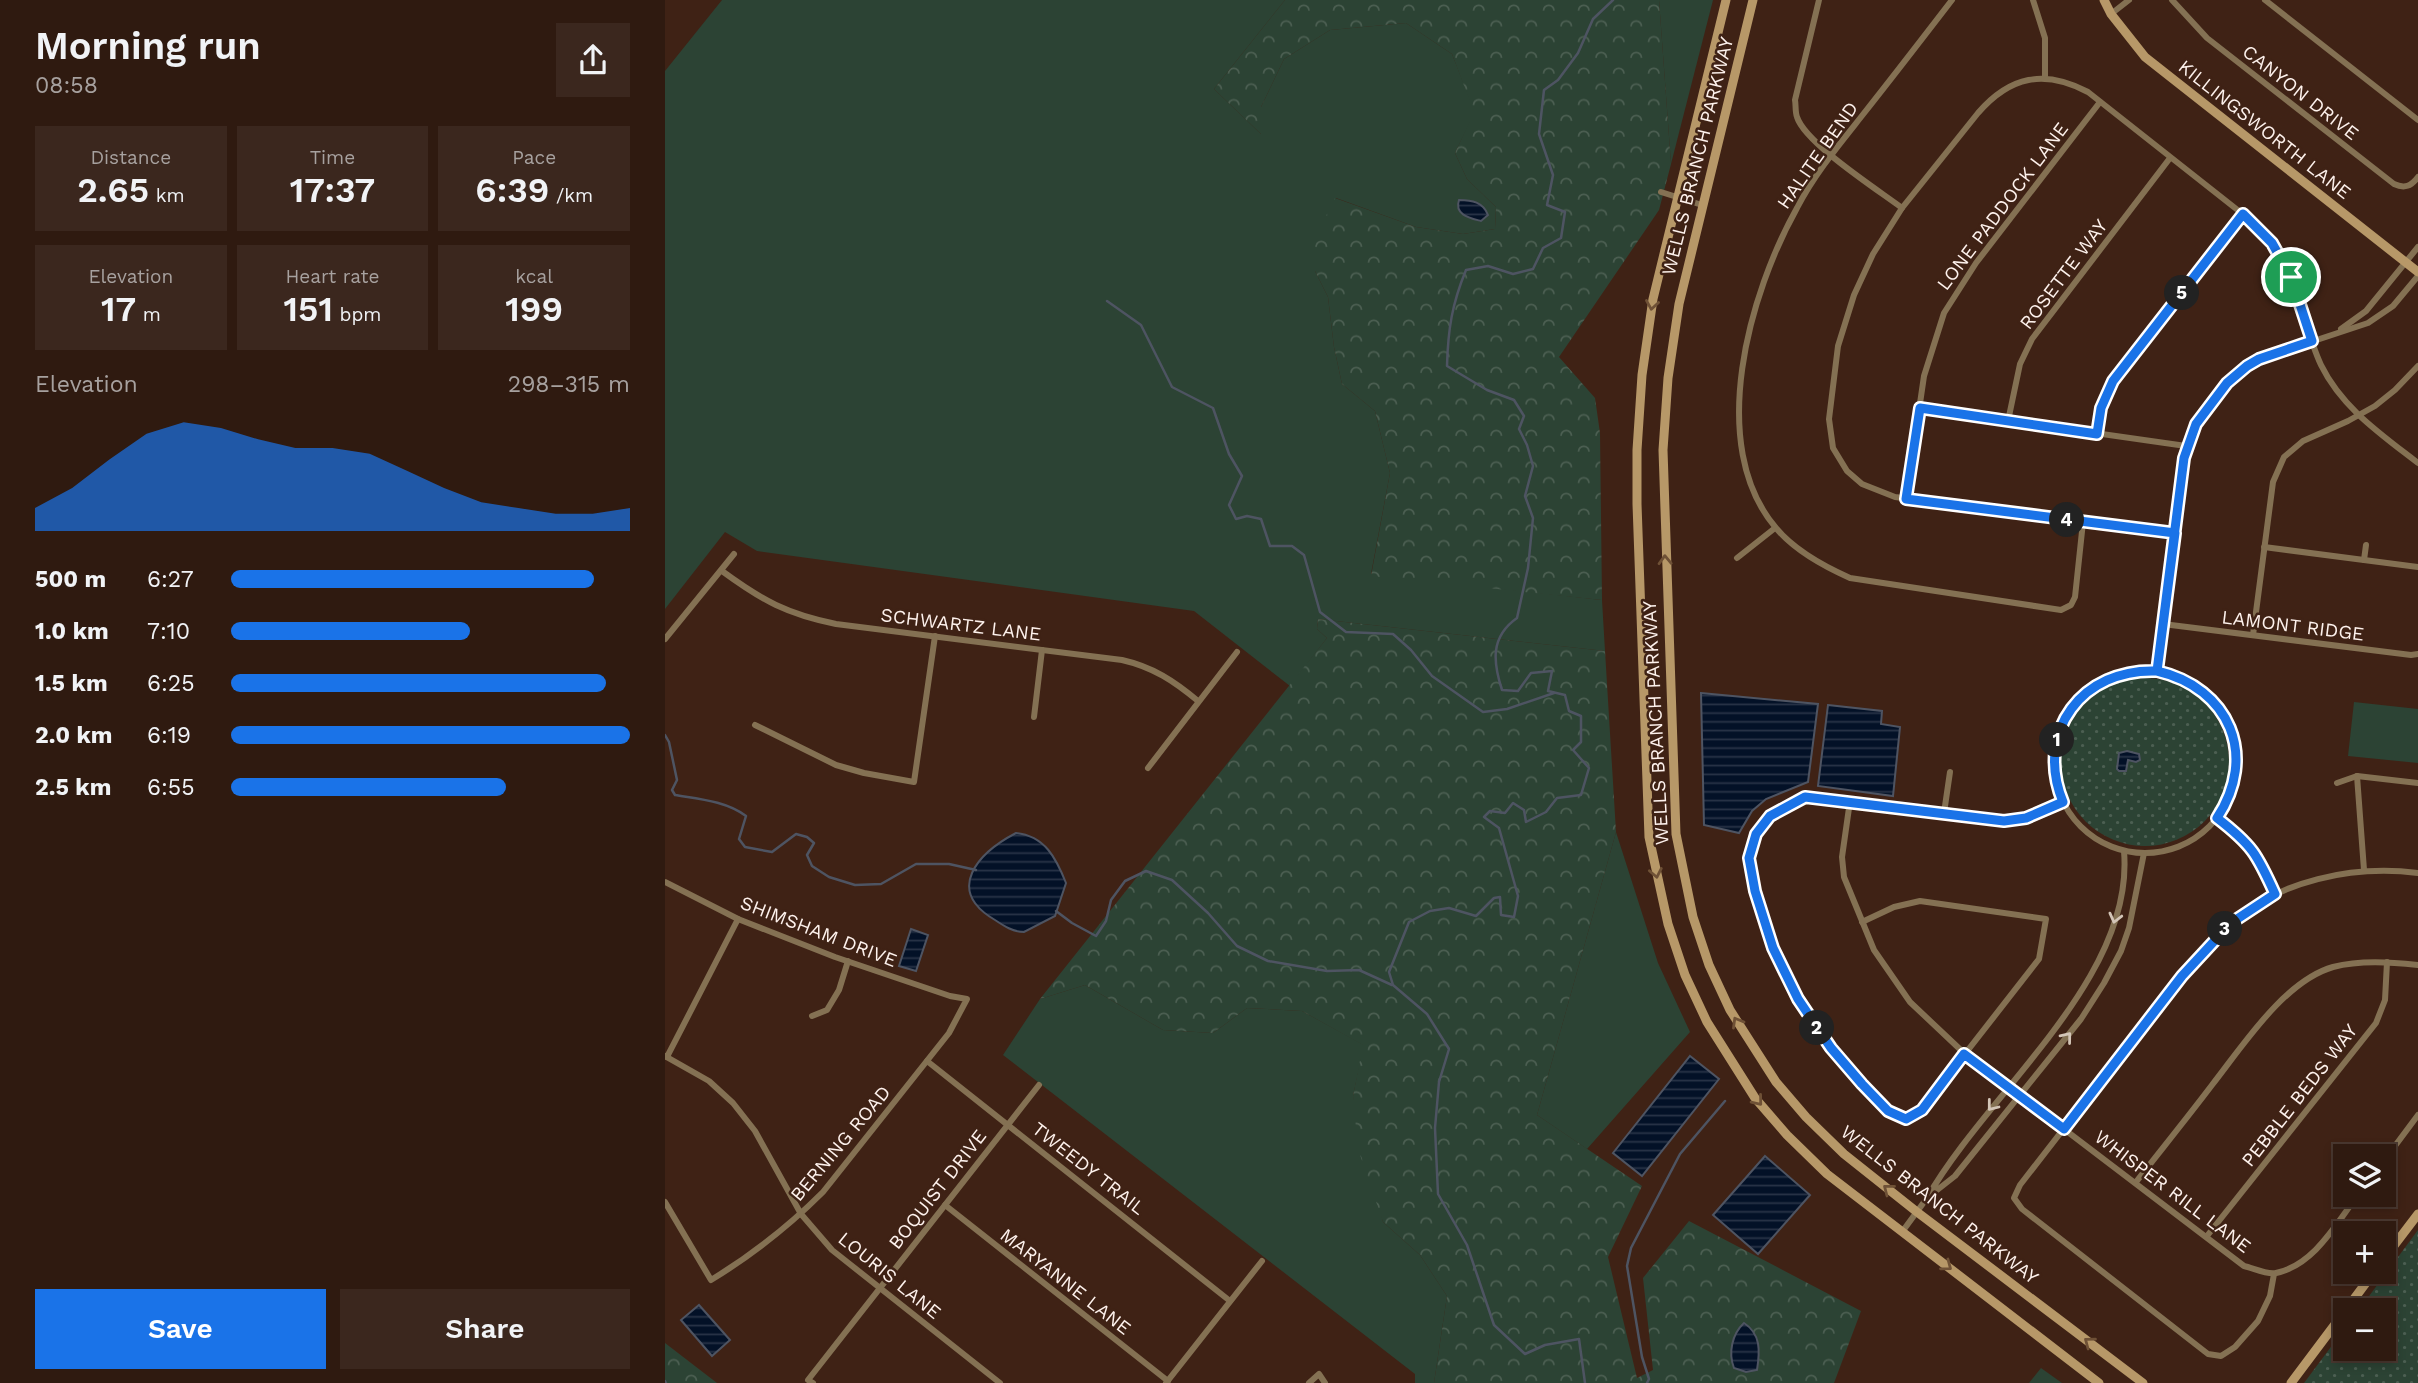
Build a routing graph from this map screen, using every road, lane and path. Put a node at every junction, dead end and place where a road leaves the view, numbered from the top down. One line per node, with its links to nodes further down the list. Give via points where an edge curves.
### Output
1 (1725, 0): 18 (street, WELLS BRANCH PARKWAY)
2 (1753, 0): 19 (street, WELLS BRANCH PARKWAY)
3 (1819, 0): 14 (street, via 1795,100 1797,117 1806,132)
4 (1952, 0): 14 (street, HALITE BEND)
5 (2033, 0): 11 (street, via 2045,38)
6 (2104, 0): 10 (street, KILLINGSWORTH LANE)
7 (2129, 0): 10 (street)
8 (2172, 0): 16 (street, CANYON DRIVE, via 2207,38 2394,184 2404,188)
9 (2265, 0): 13 (street)
10 (2111, 14): 23 (street, KILLINGSWORTH LANE, via 2145,57)
11 (2045, 77): 12 (street, via 2077,86); 20 (street, via 2008,86 1990,99)
12 (2100, 102): 15 (street); 32 (street, LONE PADDOCK LANE, via 1951,299 1930,353)
13 (2418, 120)
14 (1832, 155): 20 (street); 40 (street, HALITE BEND, via 1797,206 1767,267 1741,379 1741,454)
15 (2170, 158): 21 (street); 34 (street, ROSETTE WAY, via 2032,339 2020,364)
16 (2418, 177)
17 (1661, 192): 18 (street)
18 (1677, 197): 19 (street); 100 (street, WELLS BRANCH PARKWAY, one-way to 100, via 1653,299 1637,450 1649,837 1657,879 1685,975 1707,1022 1755,1098 1826,1174)
19 (1702, 205): 97 (street, WELLS BRANCH PARKWAY, one-way to 19, via 1844,1154 1776,1082 1730,1010 1709,965 1682,874 1672,768 1663,450 1679,304)
20 (1902, 208): 38 (street, via 1873,254 1848,311 1838,346 1829,419 1833,448 1847,471 1872,489)
21 (2243, 214): 26 (street, via 2272,243); 35 (street, via 2113,381 2101,408)
22 (2418, 247): 23 (street)
23 (2406, 262): 25 (street, KILLINGSWORTH LANE); 27 (street)
24 (2306, 270): 26 (street)
25 (2418, 274): 28 (street)
26 (2291, 277): 30 (street)
27 (2381, 295): 28 (street); 29 (street, via 2357,319)
28 (2393, 306): 29 (street, via 2368,323)
29 (2330, 335): 30 (street)
30 (2312, 341): 33 (street, via 2329,379); 36 (street, via 2259,359 2234,375 2208,405)
31 (2418, 366): 33 (street)
32 (1920, 408): 34 (street); 38 (street, LONE PADDOCK LANE)
33 (2359, 416): 37 (street); 43 (street, via 2303,441 2284,457 2273,482)
34 (2008, 421): 35 (street)
35 (2097, 434): 36 (street)
36 (2186, 446): 41 (street)
37 (2418, 463)
38 (1906, 499): 39 (street)
39 (2083, 522): 40 (street, HALITE BEND, via 2075,597 2061,610 1850,578 1825,567); 41 (street)
40 (1775, 528): 45 (street)
41 (2175, 533): 49 (street)
42 (2366, 545): 46 (street)
43 (2264, 547): 46 (street); 50 (street)
44 (734, 554): 48 (street)
45 (1737, 558)
46 (2364, 560): 47 (street)
47 (2418, 567)
48 (722, 571): 51 (street, SCHWARTZ LANE, via 763,599 802,617); 52 (street)
49 (2163, 624): 50 (street, LAMONT RIDGE); 56 (street)
50 (2253, 635): 55 (street, LAMONT RIDGE)
51 (935, 636): 53 (street, SCHWARTZ LANE); 59 (street, via 914,782 836,765)
52 (665, 639)
53 (1042, 650): 57 (street, SCHWARTZ LANE, via 1151,668); 58 (street)
54 (1237, 652): 57 (street)
55 (2418, 654)
56 (2157, 671): 66 (street, via 2106,680 2087,692 2067,715 2054,757); 68 (street, via 2203,691 2232,732 2235,782)
57 (1198, 701): 60 (street)
58 (1034, 717)
59 (755, 725)
60 (1148, 768)
61 (1950, 772): 67 (street)
62 (2357, 776): 63 (street); 64 (street); 71 (street)
63 (2337, 783)
64 (2418, 783)
65 (1850, 801): 67 (street); 76 (street, WHISPER RILL LANE, via 1842,867); 82 (street, via 1805,797 1770,816 1756,834 1749,858 1773,948 1798,999 1831,1048 1888,1111 1906,1119 1922,1110)
66 (2063, 802): 67 (street, via 2026,818 2004,821); 69 (street, via 2095,838)
67 (1944, 813)
68 (2217, 818): 70 (street, via 2186,844); 74 (street, via 2246,841)
69 (2125, 851): 70 (street); 86 (street, one-way to 86, via 2123,887 2106,949 2068,1011)
70 (2144, 853): 87 (street, one-way to 70, via 2081,1019 2121,951)
71 (2364, 870): 72 (street); 74 (street)
72 (2418, 873)
73 (665, 881): 75 (street, SHIMSHAM DRIVE)
74 (2275, 894): 90 (street, via 2231,923 2182,976)
75 (738, 919): 77 (street, SHIMSHAM DRIVE); 83 (street)
76 (1862, 922): 82 (street, WHISPER RILL LANE, via 1874,950 1910,1002); 82 (street, via 1893,907 1920,901 2046,919 2039,959)
77 (848, 961): 80 (street, SHIMSHAM DRIVE); 81 (street, via 827,1010)
78 (2387, 962): 79 (street); 92 (street, via 2332,967 2284,998); 101 (street, PEBBLE BEDS WAY, via 2385,1000 2376,1023)
79 (2418, 965)
80 (967, 999): 84 (street, BERNING ROAD)
81 (812, 1016)
82 (1964, 1054): 86 (street, WHISPER RILL LANE)
83 (666, 1057): 98 (street, LOURIS LANE, via 709,1081 733,1103)
84 (927, 1061): 89 (street, TWEEDY TRAIL); 98 (street, BERNING ROAD)
85 (1039, 1085): 89 (street, BOQUIST DRIVE)
86 (2007, 1087): 87 (street, WHISPER RILL LANE); 93 (street, one-way to 93, via 1944,1167)
87 (2019, 1096): 90 (street, WHISPER RILL LANE); 93 (street, via 1955,1176)
88 (2417, 1120): 91 (street)
89 (1007, 1124): 95 (street, BOQUIST DRIVE); 106 (street, TWEEDY TRAIL)
90 (2064, 1129): 92 (street, WHISPER RILL LANE); 104 (street, via 2014,1198 2022,1209 2208,1354 2221,1356 2235,1348 2258,1321)
91 (2396, 1146)
92 (2136, 1182): 101 (street, WHISPER RILL LANE)
93 (1927, 1198): 97 (street)
94 (665, 1202): 98 (street, BERNING ROAD, via 711,1280)
95 (945, 1205): 105 (street, BOQUIST DRIVE); 109 (street, MARYANNE LANE)
96 (2349, 1207): 104 (street, via 2314,1253)
97 (1917, 1212): 100 (street); 114 (street, WELLS BRANCH PARKWAY, one-way to 97)
98 (801, 1214): 105 (street, LOURIS LANE, via 832,1250)
99 (2418, 1214): 102 (street)
100 (1902, 1232): 113 (street, WELLS BRANCH PARKWAY, one-way to 113)
101 (2207, 1237): 104 (street, WHISPER RILL LANE, via 2244,1266)
102 (2396, 1243)
103 (1262, 1261): 106 (street)
104 (2274, 1274)
105 (879, 1288): 108 (street, BOQUIST DRIVE); 110 (street, LOURIS LANE)
106 (1230, 1301): 109 (street)
107 (2333, 1327): 115 (street)
108 (811, 1382)
109 (1167, 1382)
110 (1000, 1383)
111 (1310, 1383): 112 (street, via 1319,1374)
112 (1325, 1383)
113 (2099, 1383)
114 (2143, 1383)
115 (2291, 1383)

